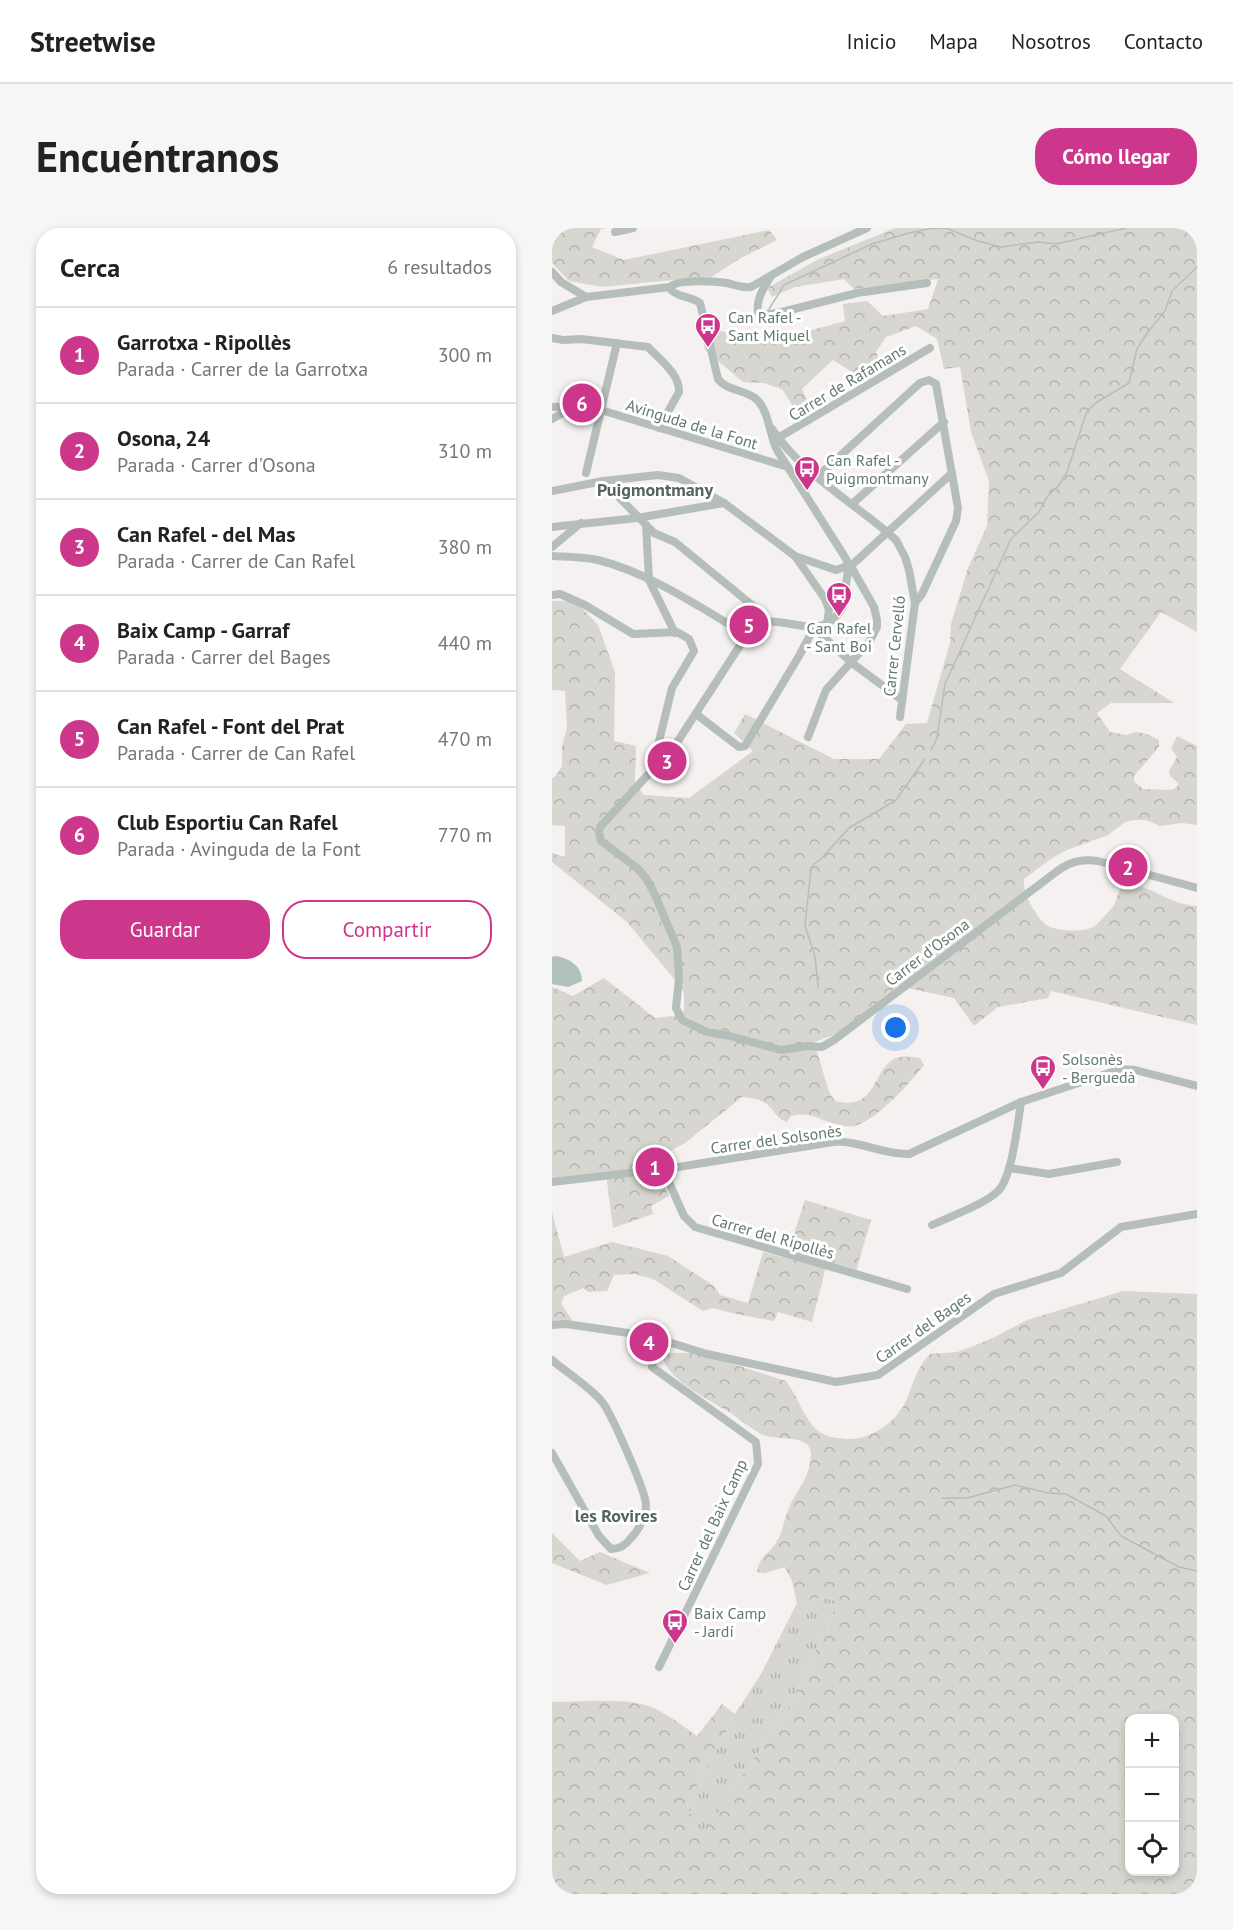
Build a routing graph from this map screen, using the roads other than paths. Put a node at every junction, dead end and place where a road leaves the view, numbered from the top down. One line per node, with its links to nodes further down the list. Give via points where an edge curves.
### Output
1 (633, 228): 3 (street)
2 (867, 228): 5 (street)
3 (615, 232)
4 (552, 272): 8 (street)
5 (772, 275): 6 (street, via 762,291 758,312 778,313 857,293); 7 (street, via 745,288 694,282 678,282)
6 (927, 284)
7 (670, 287): 8 (street); 20 (street, via 676,294 700,303 718,379 755,399)
8 (586, 297): 9 (street)
9 (552, 311)
10 (552, 339): 11 (street)
11 (563, 340): 12 (street); 13 (street)
12 (617, 344): 17 (street); 21 (street, via 648,347 676,378 679,392)
13 (552, 345)
14 (930, 348): 22 (street, Carrer de Rafamans)
15 (574, 406): 16 (street, Avinguda de la Font); 17 (street, Avinguda de la Font); 18 (street)
16 (552, 407)
17 (601, 410): 21 (street, Avinguda de la Font); 24 (street)
18 (552, 419)
19 (944, 422): 25 (street); 26 (street, via 936,384 929,380 920,383); 30 (street)
20 (768, 423): 22 (street, Carrer Cervelló); 23 (street, via 772,441)
21 (659, 428): 23 (street, Avinguda de la Font)
22 (778, 438): 26 (street, Carrer Cervelló)
23 (788, 467): 39 (street)
24 (586, 473)
25 (952, 473): 35 (street); 42 (street, via 958,508 956,521)
26 (818, 477): 30 (street, Carrer Cervelló)
27 (603, 481): 28 (street); 29 (street, via 658,475 679,478); 31 (street)
28 (552, 490)
29 (724, 503): 31 (street); 38 (street)
30 (852, 504): 35 (street, Carrer Cervelló)
31 (637, 518): 32 (street); 33 (street)
32 (581, 523): 34 (street); 36 (street)
33 (646, 525): 40 (street); 43 (street, via 675,542 764,615)
34 (552, 527)
35 (887, 532): 39 (street); 42 (street, Carrer Cervelló, via 905,557)
36 (552, 547)
37 (552, 556): 40 (street, via 598,560)
38 (795, 556): 39 (street, via 836,570); 44 (street, via 825,599 829,610)
39 (848, 566): 44 (street, via 843,607); 48 (street, via 878,620 870,641)
40 (649, 580): 46 (street); 47 (street)
41 (552, 595): 46 (street, via 560,594 585,605 633,634)
42 (915, 603): 49 (street, Carrer Cervelló)
43 (766, 621): 45 (street); 47 (street)
44 (827, 623): 45 (street)
45 (814, 628): 48 (street); 50 (street, via 745,746 740,747)
46 (675, 633): 53 (street, via 689,639 694,651 672,688)
47 (747, 635): 50 (street)
48 (852, 663): 49 (street); 52 (street, via 826,690)
49 (902, 700): 51 (street, Carrer Cervelló)
50 (696, 714): 53 (street)
51 (900, 717)
52 (808, 737)
53 (652, 771): 54 (street, Carrer d'Osona, via 599,832 606,845 642,874 655,895 679,957 675,1008 682,1020 707,1032 781,1050 822,1047 834,1040 1068,863 1098,861)
54 (1197, 888)
55 (1197, 1086): 56 (street, Carrer del Solsonès, via 1121,1070)
56 (1022, 1102): 58 (street); 59 (street, Carrer del Solsonès, via 909,1154 841,1142)
57 (1117, 1162): 58 (street, via 1049,1174)
58 (1009, 1168): 62 (street, via 1003,1185 993,1196)
59 (663, 1169): 60 (street, Carrer del Solsonès); 63 (street, Carrer del Ripollès, via 684,1216 695,1227)
60 (552, 1182)
61 (1197, 1214): 65 (street, Carrer del Bages, via 1121,1227 1061,1273 994,1294 878,1375 836,1382 707,1354)
62 (932, 1225)
63 (908, 1289)
64 (552, 1324): 65 (street, Carrer del Bages)
65 (652, 1337): 68 (street, Carrer del Baix Camp, via 652,1367 756,1442 758,1464)
66 (552, 1360): 67 (street, via 604,1404 643,1491 644,1514 638,1530 624,1545 611,1548 599,1536)
67 (552, 1453)
68 (659, 1667)

